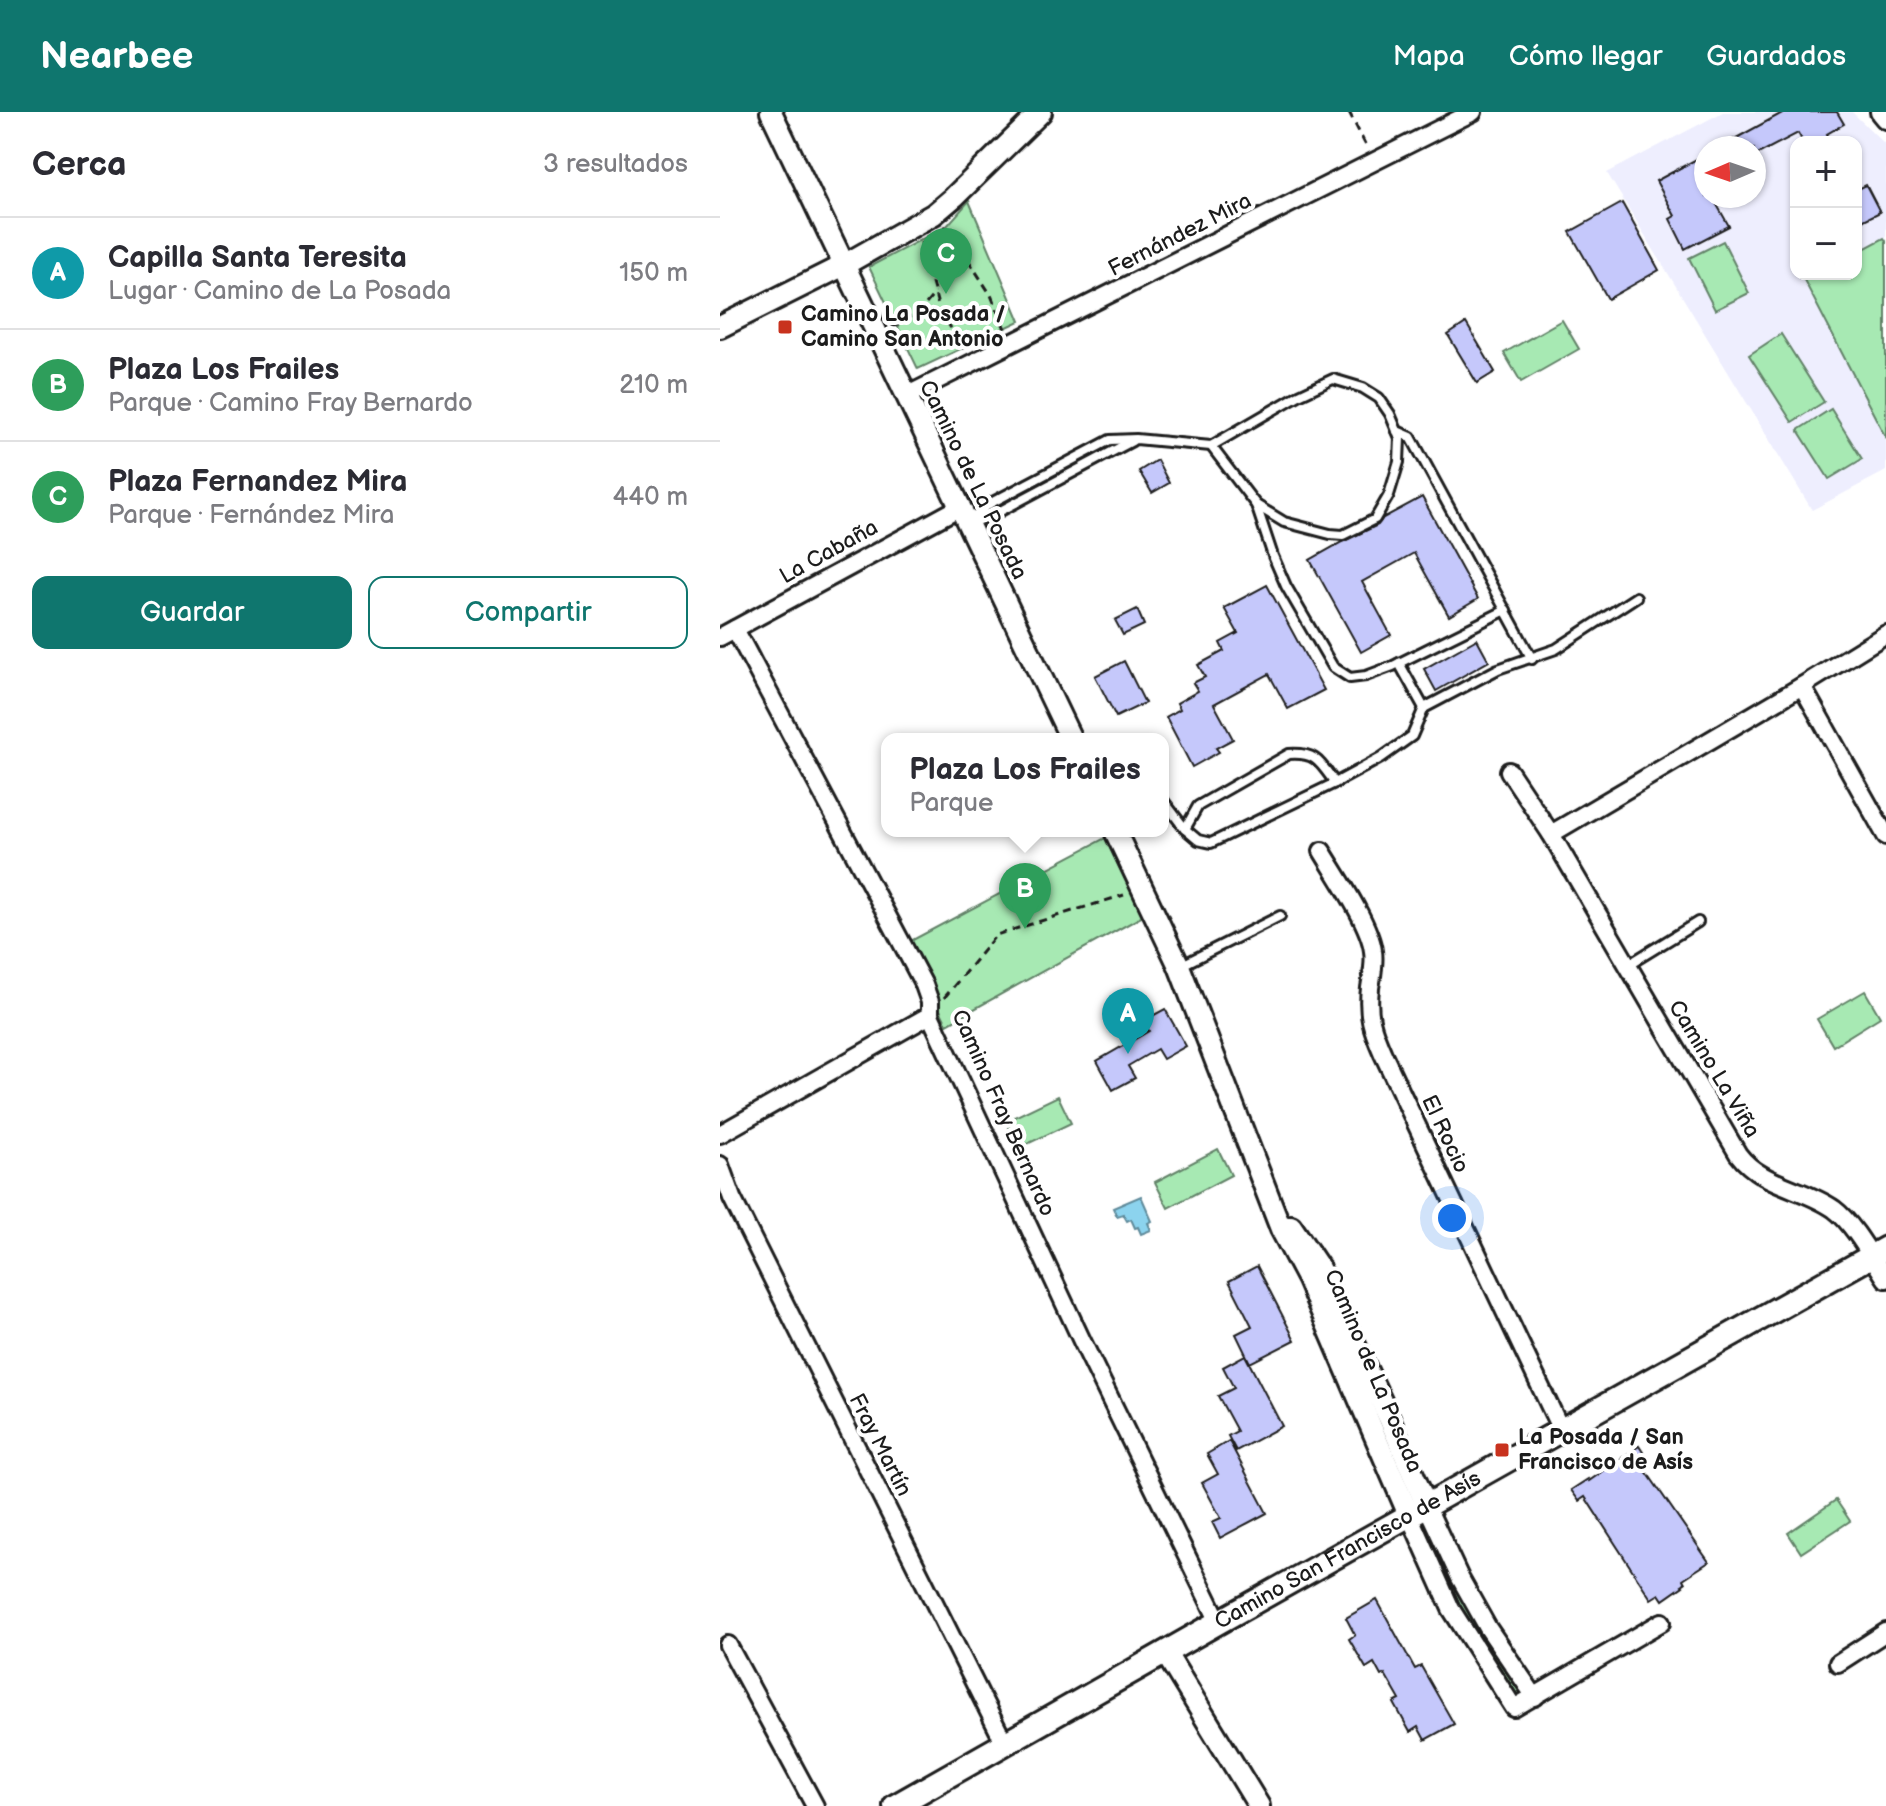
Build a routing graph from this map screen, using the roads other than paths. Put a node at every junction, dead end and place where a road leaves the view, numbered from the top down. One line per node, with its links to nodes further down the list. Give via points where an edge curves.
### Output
1 (771, 112): 6 (street, Camino de La Posada)
2 (1041, 112): 6 (street, via 934,214)
3 (1473, 112): 8 (street, Fernández Mira)
4 (1881, 112): 5 (street)
5 (1886, 118)
6 (844, 265): 7 (street); 8 (street, Camino de La Posada)
7 (720, 327)
8 (906, 396): 12 (street, Camino de La Posada)
9 (1397, 431): 10 (lane, via 1379,398 1333,379); 11 (lane, via 1399,462 1375,519 1343,535 1330,534 1284,522); 14 (lane, via 1411,437)
10 (1211, 446): 11 (lane); 12 (lane, via 1136,439 993,515)
11 (1256, 505): 18 (lane, via 1286,586 1333,667 1350,678)
12 (964, 515): 15 (street, La Cabaña); 21 (street, Camino de La Posada)
13 (1636, 597): 17 (lane)
14 (1506, 610): 17 (lane); 18 (lane)
15 (727, 633): 34 (street, Camino Fray Bernardo, via 924,985)
16 (1886, 634): 19 (street)
17 (1532, 659): 20 (lane, via 1498,669)
18 (1399, 663): 20 (lane)
19 (1802, 686): 26 (street); 27 (street)
20 (1424, 708): 23 (lane, via 1412,736)
21 (1068, 733)
22 (1509, 771): 26 (street, Camino La Viña)
23 (1335, 783): 25 (lane, via 1211,843); 25 (lane, via 1322,763 1306,753 1289,754 1198,806)
24 (1169, 808): 25 (lane)
25 (1185, 829)
26 (1551, 834): 32 (street, Camino La Viña)
27 (1886, 836)
28 (1118, 837): 33 (street, Camino de La Posada)
29 (1322, 851): 42 (street, El Rocio, via 1370,935 1370,1023)
30 (1280, 916): 33 (lane)
31 (1698, 922): 32 (lane)
32 (1627, 965): 38 (street, Camino La Viña, via 1748,1167 1826,1204)
33 (1179, 966): 37 (street, Camino de La Posada)
34 (930, 1015): 35 (street); 44 (street, Camino Fray Bernardo)
35 (720, 1134)
36 (720, 1165): 51 (street, Fray Martín)
37 (1268, 1199): 40 (street, Camino de La Posada, via 1318,1266); 41 (street, Camino de La Posada)
38 (1878, 1252): 39 (street, Camino La Viña); 42 (main road, Camino San Francisco de Asís)
39 (1886, 1279)
40 (1390, 1420): 41 (street); 43 (street, Camino de La Posada)
41 (1371, 1429): 43 (street, Camino de La Posada)
42 (1561, 1430): 43 (main road, Camino San Francisco de Asís)
43 (1418, 1510): 44 (main road, Camino San Francisco de Asís); 50 (street, Camino de La Posada); 50 (street, Camino de La Posada, via 1451,1609 1514,1708)
44 (1219, 1622): 48 (main road, Camino San Francisco de Asís)
45 (1662, 1622): 50 (street, Camino de La Posada)
46 (1886, 1632): 49 (street)
47 (728, 1645): 52 (street)
48 (1165, 1652): 51 (main road, Camino San Francisco de Asís); 54 (street)
49 (1838, 1663)
50 (1535, 1697)
51 (1005, 1744): 53 (main road, Camino San Francisco de Asís)
52 (815, 1806)
53 (895, 1806)
54 (1259, 1806)

